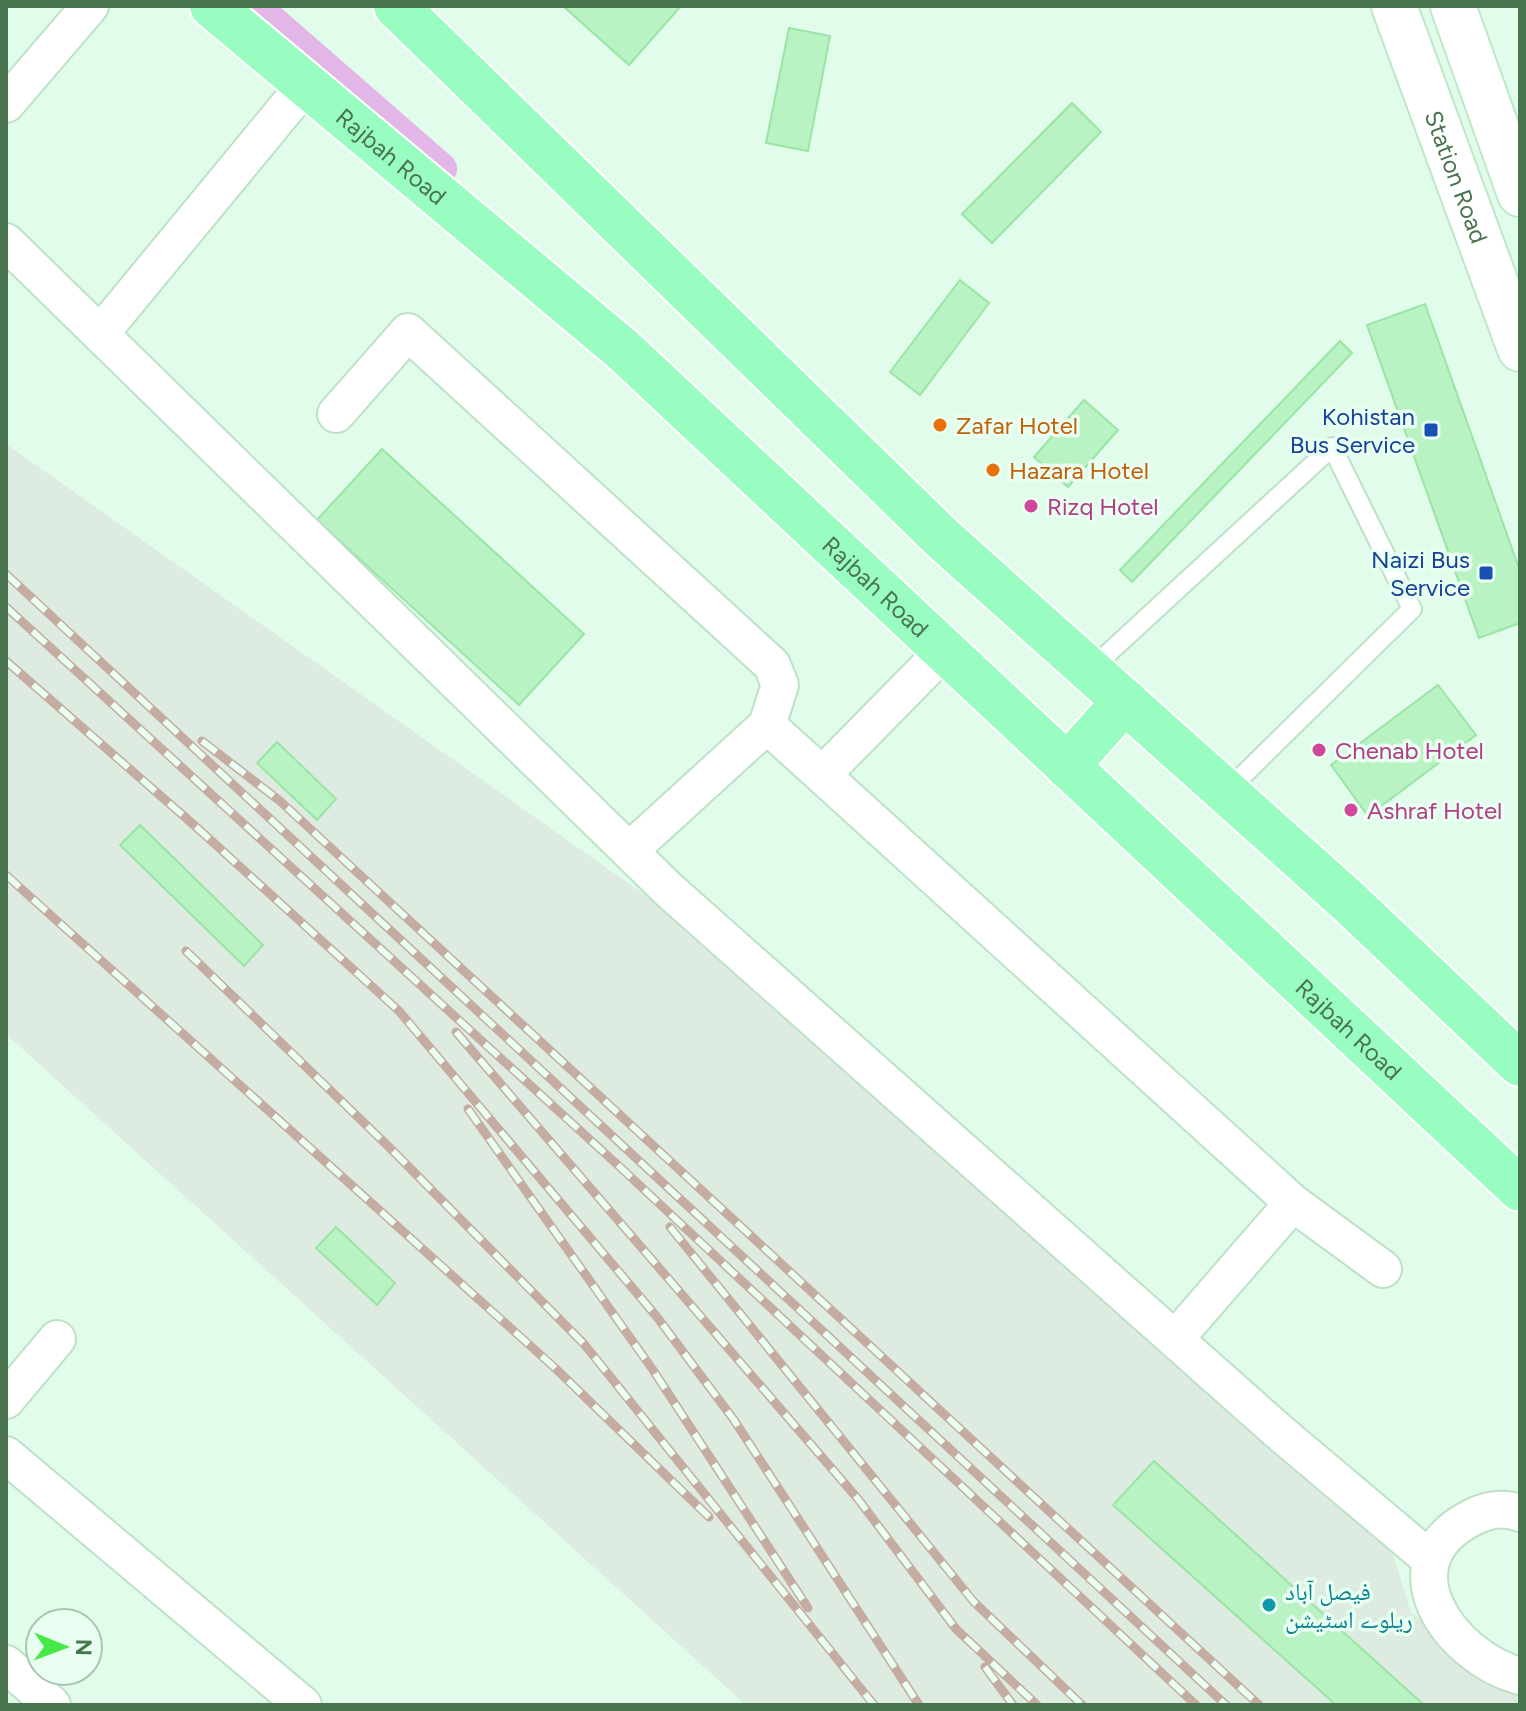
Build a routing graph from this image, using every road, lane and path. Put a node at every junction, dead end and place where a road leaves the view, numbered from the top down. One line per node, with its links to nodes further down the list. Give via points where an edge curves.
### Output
1 (90, 6): 7 (street)
2 (212, 6): 6 (main road, Rajbah Road)
3 (396, 6): 15 (main road, via 942,538)
4 (1394, 6): 12 (main road, Station Road)
5 (1453, 6): 8 (main road)
6 (306, 84): 11 (street); 14 (main road, Rajbah Road, via 622,349)
7 (6, 104)
8 (1512, 144): 9 (main road)
9 (1520, 194)
10 (6, 242): 11 (street)
11 (100, 334): 21 (street)
12 (1520, 349)
13 (336, 414): 17 (street, via 408,332 772,665 780,685)
14 (944, 651): 18 (main road, Rajbah Road); 19 (street)
15 (1090, 670): 16 (main road); 20 (lane, via 1332,447 1412,609)
16 (1125, 701): 18 (main road); 20 (main road)
17 (767, 725): 19 (street); 21 (street)
18 (1067, 766): 23 (main road, Rajbah Road)
19 (822, 775): 24 (street)
20 (1226, 792): 22 (main road)
21 (629, 851): 27 (street)
22 (1520, 1064)
23 (1520, 1189)
24 (1293, 1203): 25 (street); 27 (street)
25 (1383, 1269)
26 (57, 1339): 28 (street)
27 (1175, 1339): 31 (street)
28 (7, 1398)
29 (6, 1455): 35 (street)
30 (1520, 1513): 31 (street, via 1506,1508 1485,1511 1456,1526)
31 (1431, 1560): 33 (street, via 1438,1618 1480,1658)
32 (6, 1664): 34 (street)
33 (1520, 1676)
34 (52, 1705)
35 (303, 1705)

